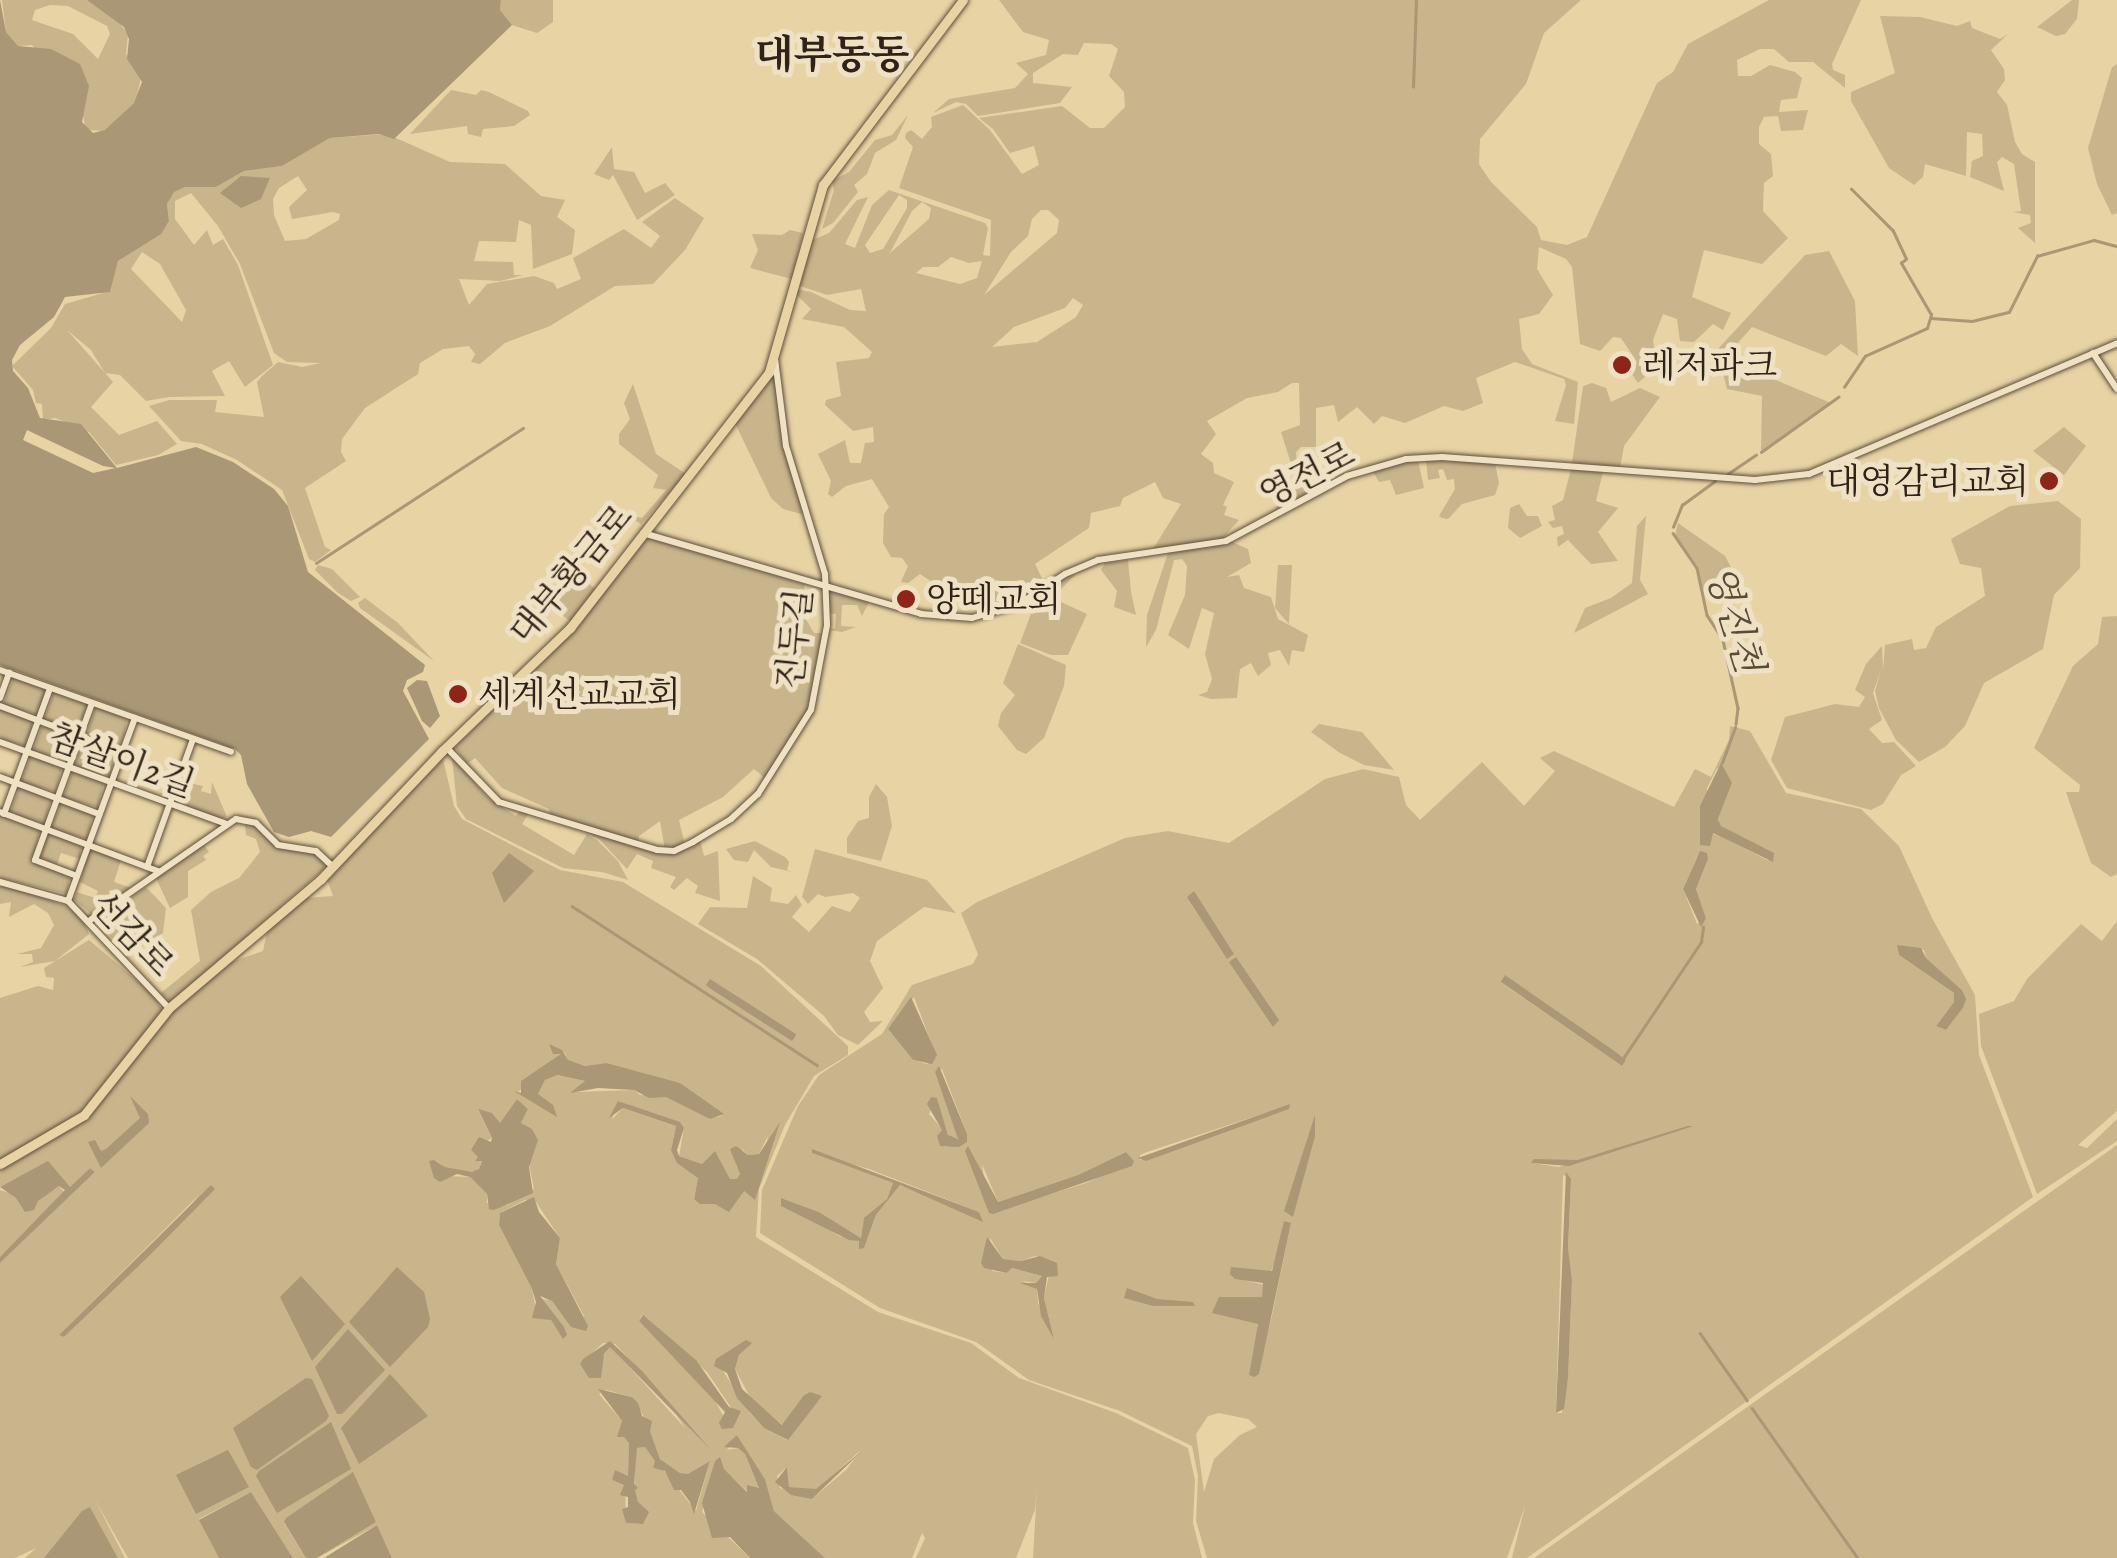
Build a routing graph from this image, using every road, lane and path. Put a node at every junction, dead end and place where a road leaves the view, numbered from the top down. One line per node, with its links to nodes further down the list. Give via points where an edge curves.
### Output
1 (964, 0): 4 (main road, 대부황금로, via 823,185)
2 (2117, 343): 3 (street, 영전로)
3 (2092, 353): 5 (street); 7 (street, 영전로, via 1800,476 1746,480 1406,459 1348,476 1226,541 1098,560 1018,604 981,616 930,616)
4 (775, 360): 6 (main road, 대부황금로); 7 (street, 진두길, via 786,446)
5 (2117, 389)
6 (642, 532): 7 (street, 영전로); 19 (main road, 대부황금로, via 563,636)
7 (827, 587): 19 (street, 진두길, via 824,650 804,726 753,800 686,846 658,850 499,802)
8 (0, 670): 9 (street)
9 (9, 673): 10 (street); 11 (street)
10 (50, 688): 12 (street); 15 (street)
11 (0, 698)
12 (92, 703): 14 (street); 16 (street)
13 (0, 706): 15 (street)
14 (135, 718): 17 (street); 21 (street)
15 (39, 721): 16 (street); 20 (street)
16 (80, 736): 21 (street); 23 (street)
17 (193, 739): 22 (street); 28 (street)
18 (0, 742): 20 (street, 참살이2길)
19 (446, 748): 35 (main road, 대부황금로)
20 (27, 752): 23 (street, 참살이2길); 25 (street)
21 (122, 752): 26 (street)
22 (231, 752)
23 (68, 767): 26 (street, 참살이2길); 27 (street)
24 (0, 777): 25 (street)
25 (16, 782): 27 (street); 29 (street)
26 (111, 782): 28 (street, 참살이2길); 30 (street)
27 (57, 798): 30 (street); 32 (street)
28 (170, 804): 31 (street, 참살이2길); 34 (street)
29 (2, 813): 32 (street)
30 (99, 814): 33 (street)
31 (227, 825): 35 (street, 참살이2길, via 250,820 268,840 316,851); 36 (street)
32 (46, 829): 33 (street); 37 (street, via 34,860)
33 (88, 845): 34 (street); 37 (street)
34 (147, 866): 36 (street)
35 (333, 867): 41 (main road, 대부황금로)
36 (159, 871): 40 (street)
37 (77, 876): 39 (street)
38 (0, 882): 39 (street, 선감로)
39 (68, 901): 40 (street, 선감로)
40 (90, 922): 41 (street, 선감로)
41 (170, 1008): 42 (main road, 대부황금로, via 84,1115)
42 (0, 1164)

